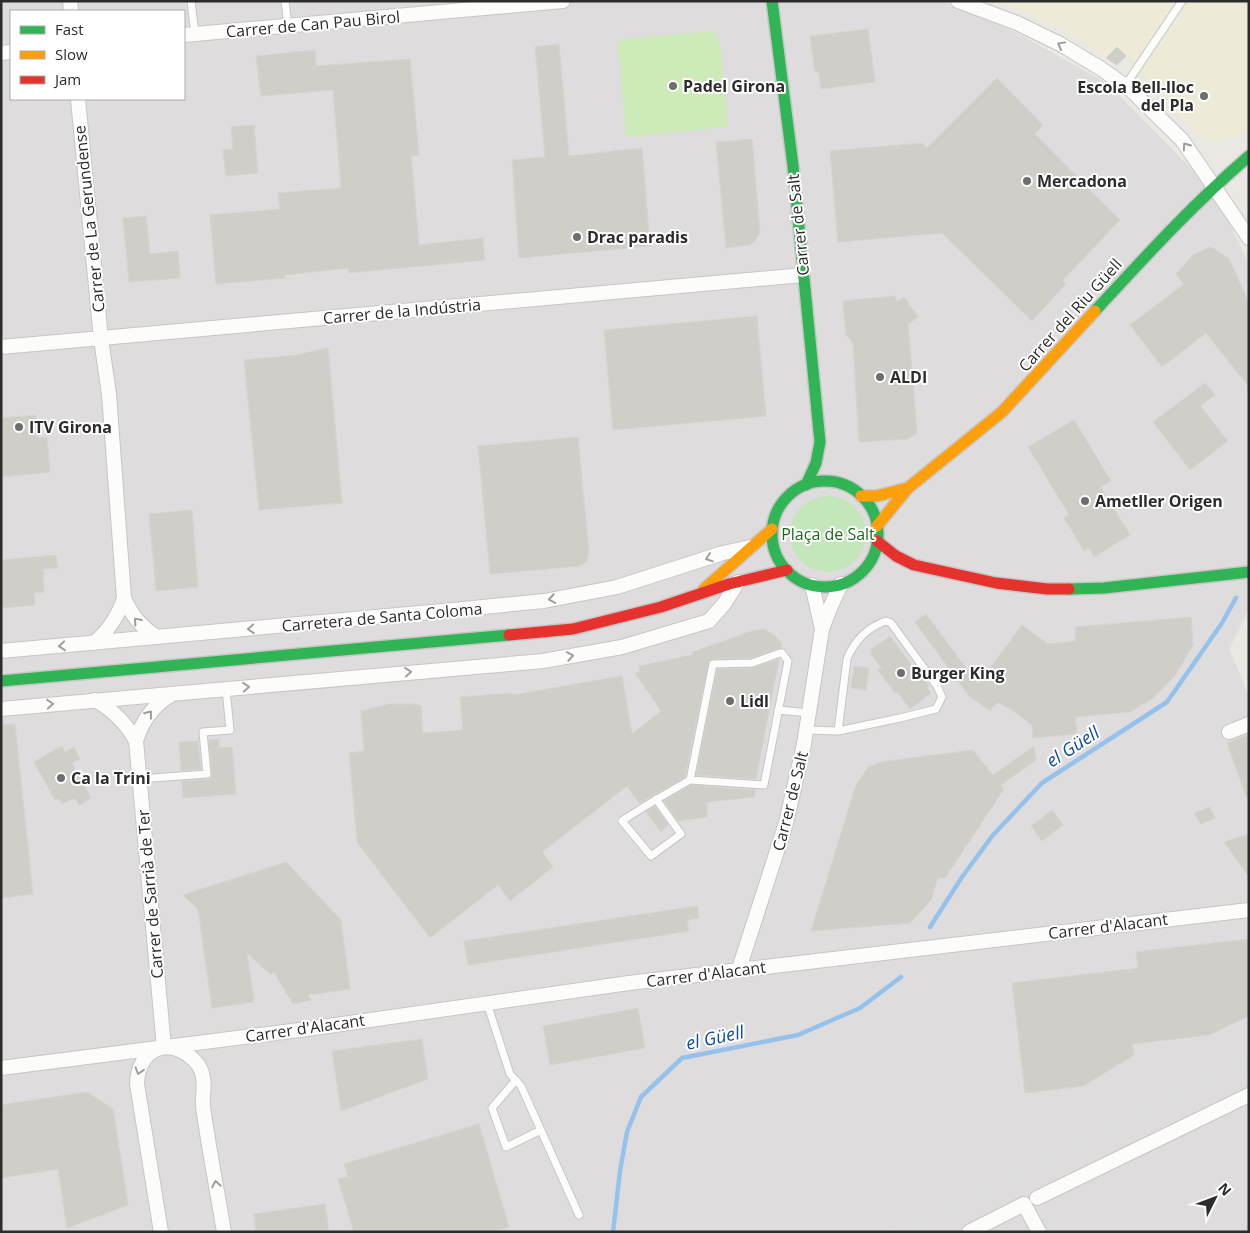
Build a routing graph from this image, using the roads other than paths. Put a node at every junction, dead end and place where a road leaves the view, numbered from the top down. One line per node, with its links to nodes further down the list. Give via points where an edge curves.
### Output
1 (191, 1): 8 (lane)
2 (285, 1): 7 (lane)
3 (563, 1): 7 (street, Carrer de Can Pau Birol)
4 (772, 1): 14 (street, Carrer de Salt)
5 (958, 1): 9 (street, one-way to 5, via 1060,44 1017,23)
6 (1182, 1): 9 (lane)
7 (288, 26): 8 (street, Carrer de Can Pau Birol)
8 (189, 35)
9 (1125, 86): 12 (street, one-way to 9, via 1182,140)
10 (78, 100): 15 (street, Carrer de La Gerundense)
11 (1249, 156): 12 (street, Carrer del Riu Güell)
12 (1214, 186): 13 (street); 20 (street, Carrer del Riu Güell, via 1002,412)
13 (1249, 238)
14 (803, 275): 15 (street, Carrer de la Indústria); 17 (street, Carrer de Salt)
15 (101, 339): 16 (street, Carrer de la Indústria); 34 (street, via 109,394)
16 (1, 348)
17 (819, 449): 18 (street, Carrer de Salt); 19 (street, Carrer de Salt)
18 (840, 484): 19 (street, via 825,481); 21 (street)
19 (806, 485): 23 (street, via 783,502 775,515)
20 (908, 488): 21 (street, Carrer del Riu Güell); 22 (street, Carrer del Riu Güell)
21 (861, 496): 22 (street, via 873,512)
22 (877, 526): 24 (street)
23 (772, 529): 25 (street, Carretera de Santa Coloma); 28 (street, via 776,554)
24 (877, 541): 26 (street); 27 (street)
25 (756, 545): 33 (street, Carretera de Santa Coloma); 36 (street, Carretera de Santa Coloma, one-way to 36, via 617,587 544,600)
26 (868, 564): 27 (street); 31 (street, via 854,578)
27 (914, 565): 29 (street, via 996,583 1047,589 1104,588)
28 (786, 570): 30 (street, Carretera de Santa Coloma); 32 (street, via 798,580)
29 (1249, 572)
30 (738, 582): 33 (street, Carretera de Santa Coloma); 40 (street, one-way to 30, via 543,661 622,647 709,620)
31 (841, 584): 32 (street, via 827,587); 35 (street, Carrer de Salt)
32 (812, 585): 35 (street, Carrer de Salt)
33 (700, 593): 39 (street, Carretera de Santa Coloma, via 661,607 573,630)
34 (124, 598): 36 (street, one-way to 34, via 132,615); 37 (street, via 112,625)
35 (822, 629): 45 (street, Carrer de Salt)
36 (157, 637): 37 (street, Carretera de Santa Coloma)
37 (94, 643): 38 (street, Carretera de Santa Coloma, one-way to 38)
38 (1, 652)
39 (1, 681)
40 (226, 688): 41 (street); 51 (lane, via 230,730 203,732 207,774)
41 (173, 694): 42 (street); 50 (street, Carrer de Sarrià de Ter, one-way to 41, via 149,713)
42 (95, 700): 43 (street, one-way to 42); 50 (street, via 115,713)
43 (1, 709)
44 (778, 710): 45 (lane); 52 (lane, via 764,785); 52 (lane, via 788,661 782,653 752,663 712,664)
45 (809, 713): 47 (street, Carrer de Salt)
46 (1249, 724): 49 (street)
47 (807, 730): 48 (lane); 55 (street, Carrer de Salt, via 786,824)
48 (838, 731): 48 (lane, via 936,709 942,697 891,623 877,624 864,633 850,650)
49 (1229, 732)
50 (136, 741): 51 (street, Carrer de Sarrià de Ter)
51 (139, 780): 57 (street, Carrer de Sarrià de Ter)
52 (690, 780): 53 (lane)
53 (656, 799): 53 (lane, via 622,821 651,856 681,834)
54 (1249, 910): 55 (street, Carrer d'Alacant)
55 (739, 969): 56 (street, Carrer d'Alacant)
56 (487, 1003): 57 (street, Carrer d'Alacant); 59 (lane, via 510,1074)
57 (164, 1047): 58 (street, Carrer d'Alacant); 64 (street, one-way to 64, via 151,1052 137,1072); 65 (street, one-way to 57, via 203,1104 203,1076 197,1063 187,1054)
58 (1, 1068)
59 (516, 1080): 61 (lane); 61 (lane, via 492,1108 506,1147)
60 (1249, 1094): 62 (street)
61 (541, 1130): 63 (lane)
62 (1030, 1201): 66 (street); 67 (street)
63 (579, 1215)
64 (161, 1232)
65 (224, 1232)
66 (969, 1232)
67 (1039, 1232)

